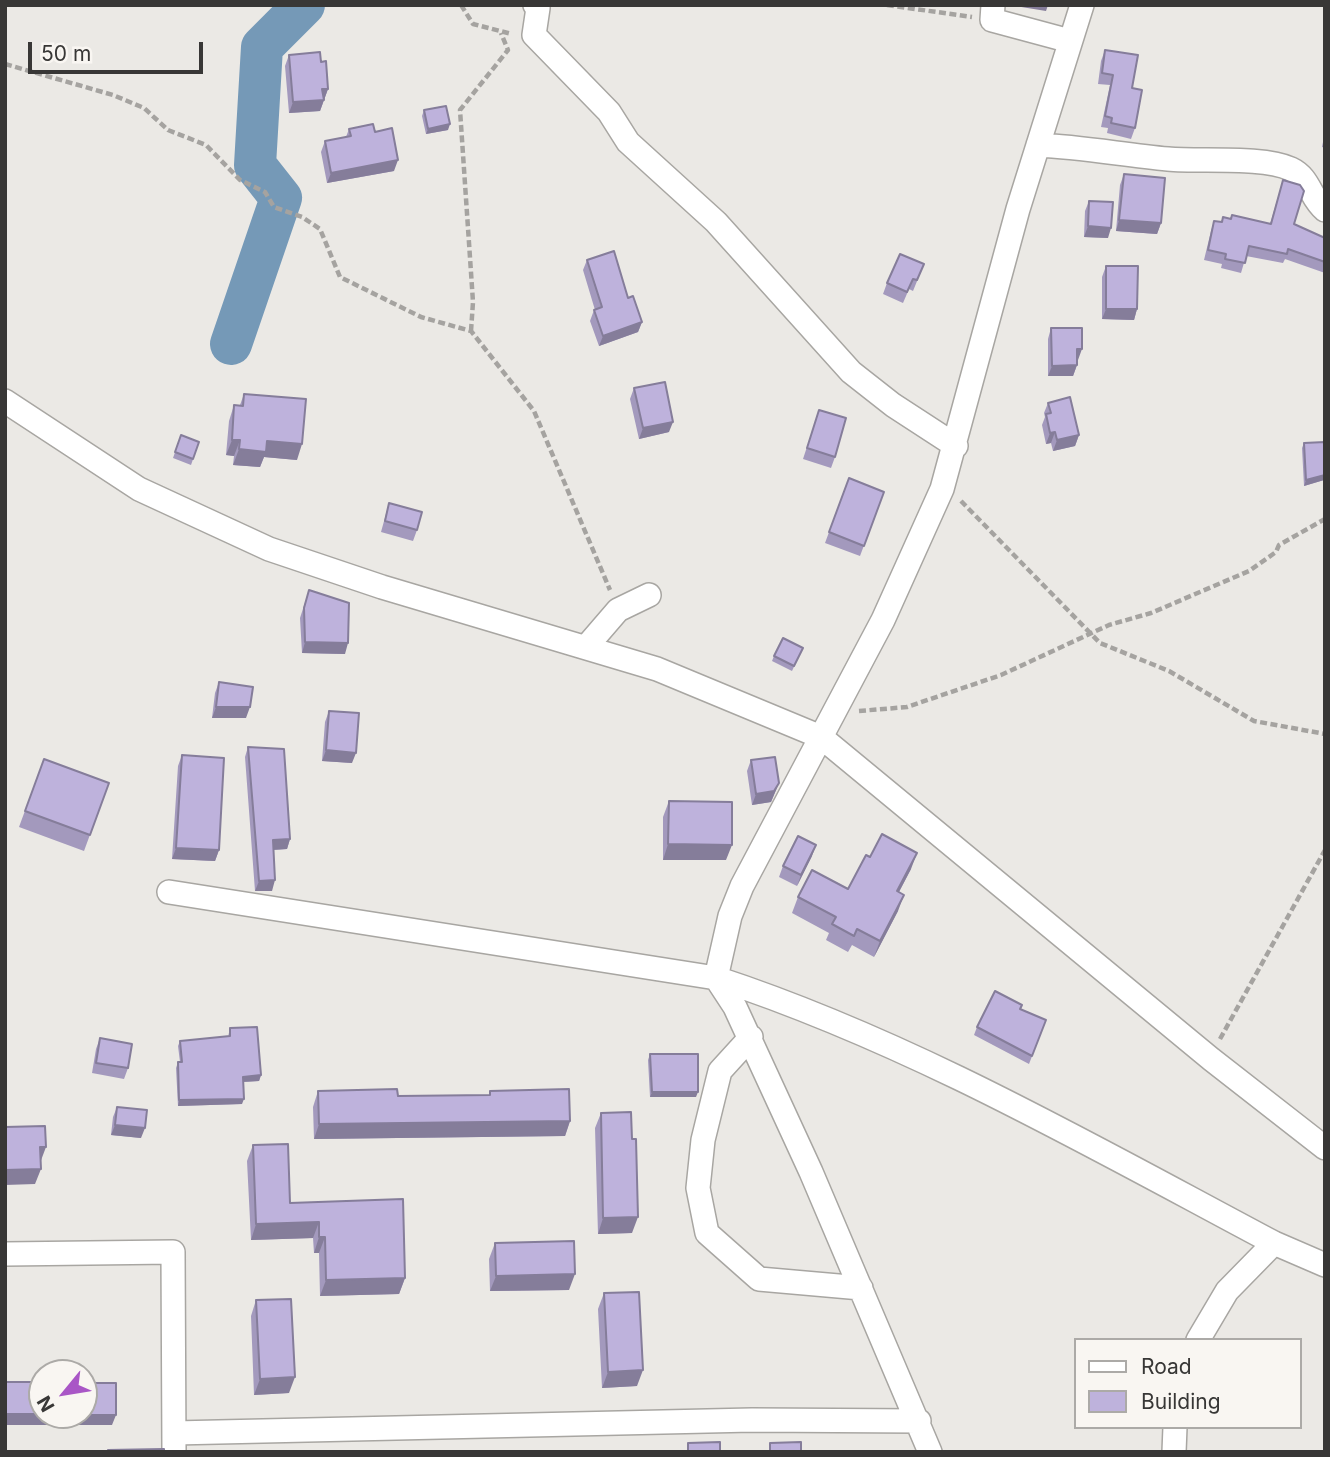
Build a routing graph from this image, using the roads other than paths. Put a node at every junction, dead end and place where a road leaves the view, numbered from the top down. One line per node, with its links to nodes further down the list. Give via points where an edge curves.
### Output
1 (536, 5): 8 (street, via 534,35 609,112 628,142 716,222 851,372)
2 (993, 5): 4 (street, via 992,20)
3 (1082, 5): 4 (street)
4 (1070, 41): 5 (street)
5 (1038, 145): 6 (street, via 1278,165 1305,178); 8 (street)
6 (1325, 210)
7 (5, 401): 10 (street, via 139,489 269,549)
8 (956, 446): 11 (street, via 942,489 883,620)
9 (649, 595): 10 (street, via 618,610)
10 (587, 646): 11 (street, via 657,669)
11 (821, 737): 13 (street, via 742,886); 15 (street, via 1211,1059)
12 (169, 892): 13 (street)
13 (716, 978): 14 (street); 16 (street, via 874,1037)
14 (751, 1037): 19 (street); 19 (street, via 720,1071 703,1140 698,1188 707,1233 759,1279)
15 (1325, 1147)
16 (1274, 1243): 18 (street); 20 (street, via 1227,1291)
17 (5, 1254): 23 (street, via 173,1252)
18 (1325, 1265)
19 (861, 1288): 21 (street)
20 (1199, 1338)
21 (919, 1421): 23 (street, via 752,1420); 24 (street)
22 (1175, 1429): 25 (street)
23 (174, 1443)
24 (930, 1452)
25 (1174, 1452)

